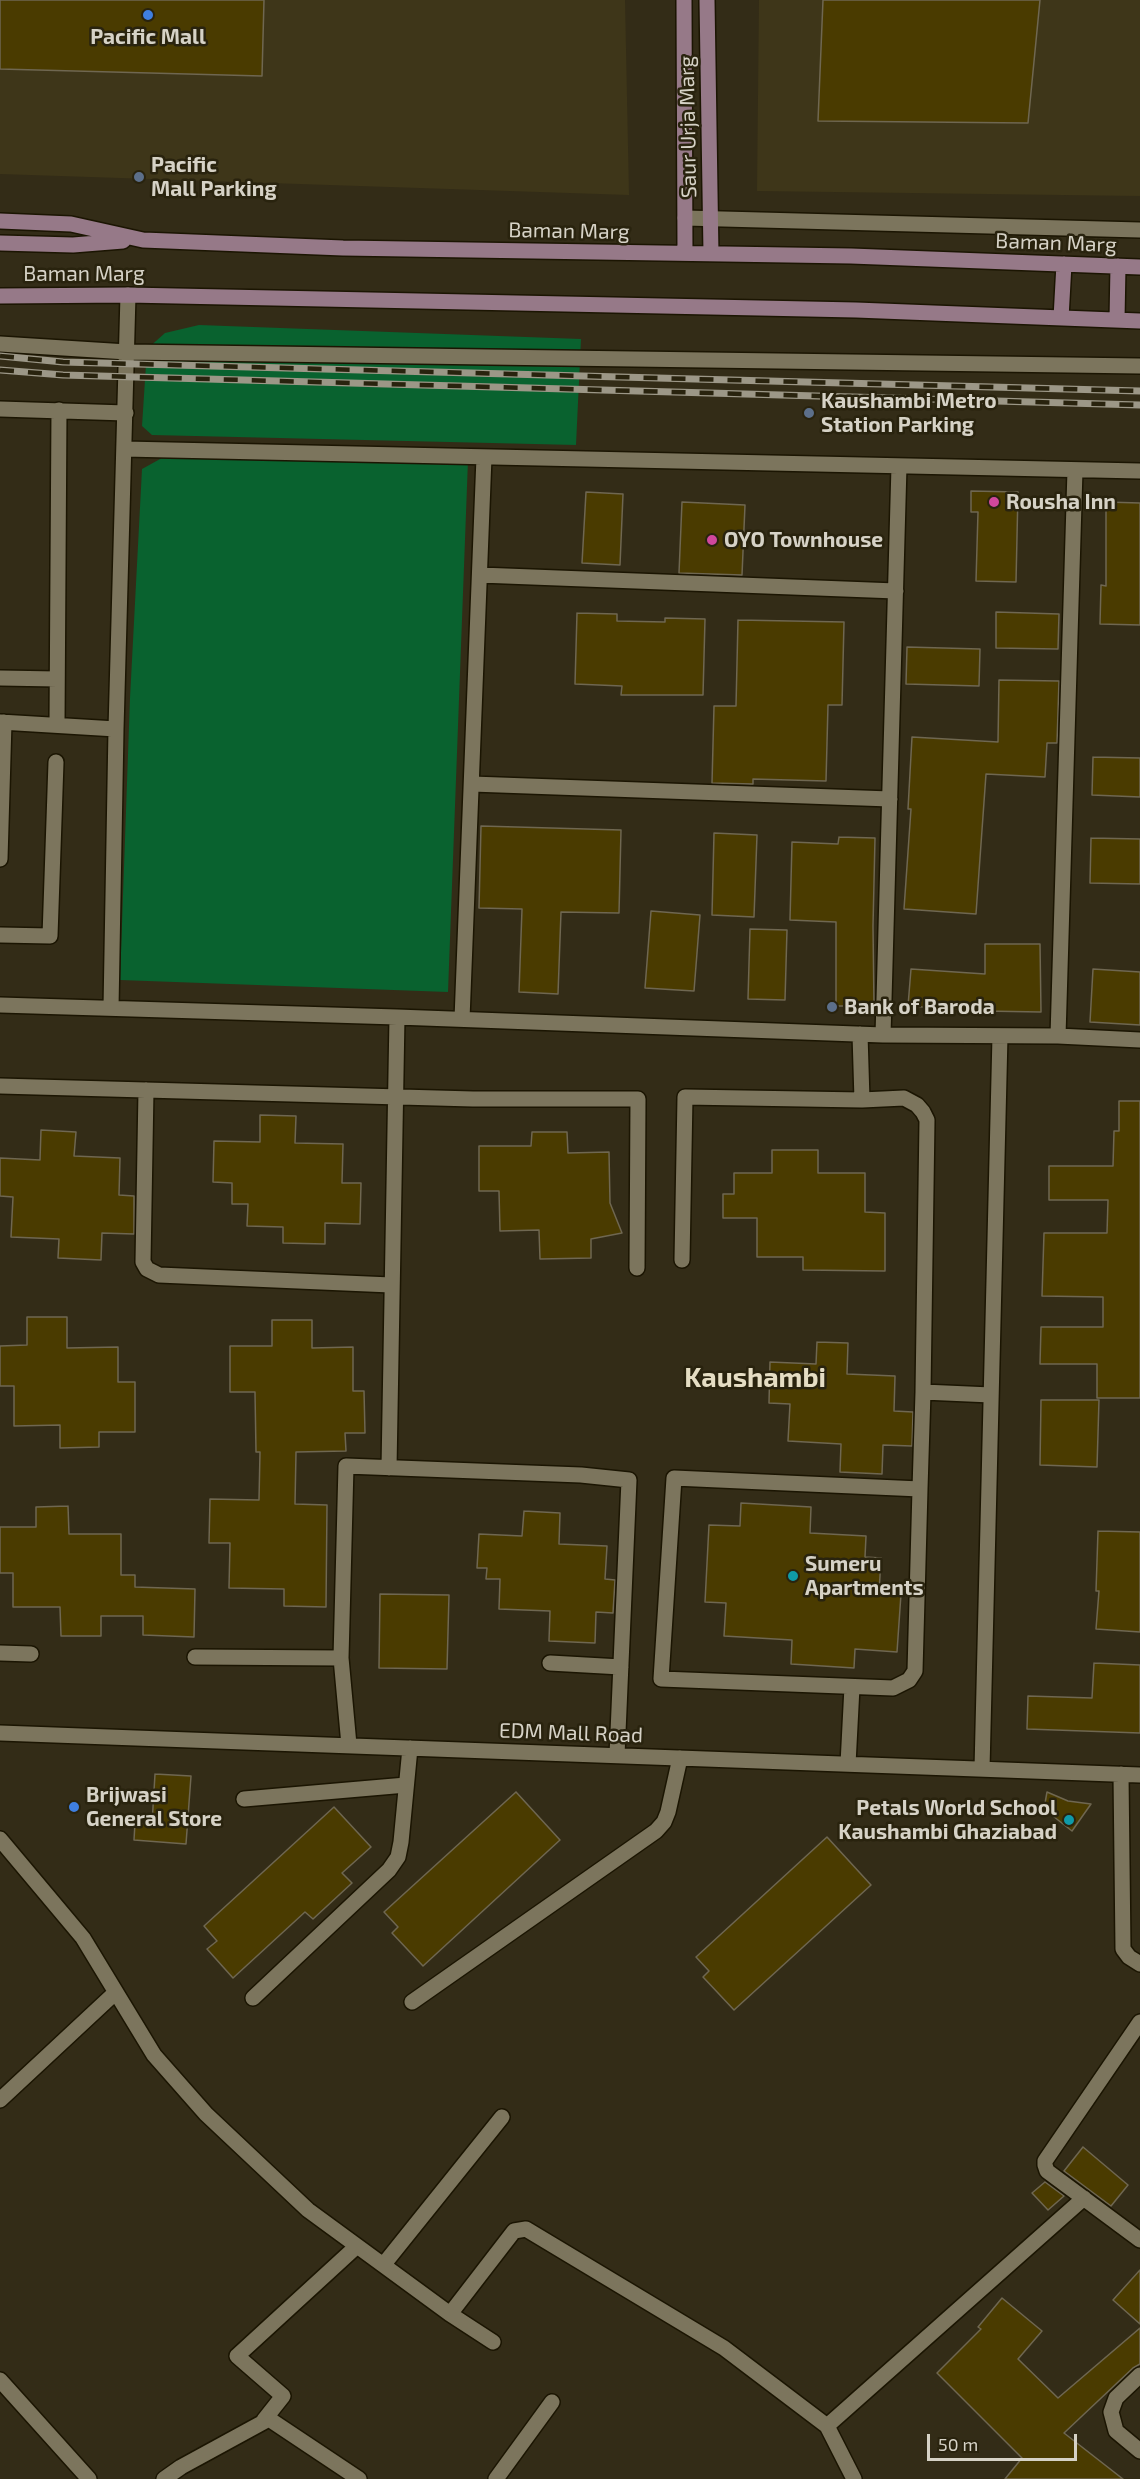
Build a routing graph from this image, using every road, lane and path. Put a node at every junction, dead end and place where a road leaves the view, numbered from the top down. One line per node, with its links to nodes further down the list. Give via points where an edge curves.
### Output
1 (684, 0): 3 (main road, Saur Urja Marg)
2 (707, 0): 4 (main road, Saur Urja Marg)
3 (685, 218): 4 (street); 9 (main road, Saur Urja Marg)
4 (711, 219): 6 (street); 10 (main road, Saur Urja Marg)
5 (0, 221): 7 (main road, Baman Marg, via 71,224)
6 (1140, 230)
7 (143, 240): 8 (main road, via 73,245); 9 (main road, Baman Marg, via 343,249)
8 (0, 243)
9 (686, 253): 10 (main road, Baman Marg)
10 (711, 254): 11 (main road, Baman Marg)
11 (1064, 264): 12 (main road, Baman Marg); 16 (main road)
12 (1118, 266): 13 (main road, Baman Marg); 17 (main road)
13 (1140, 267)
14 (128, 295): 15 (main road, Baman Marg); 16 (main road, Baman Marg, via 844,309); 20 (street)
15 (0, 296)
16 (1061, 318): 17 (main road, Baman Marg)
17 (1117, 320): 18 (main road, Baman Marg)
18 (1140, 321)
19 (0, 344): 20 (street)
20 (127, 352): 21 (street); 24 (street)
21 (1140, 366)
22 (0, 409): 23 (street)
23 (58, 411): 24 (street); 33 (street)
24 (126, 412): 25 (street)
25 (124, 449): 26 (street); 36 (street)
26 (484, 457): 27 (street); 30 (street)
27 (899, 466): 28 (street); 31 (street)
28 (1075, 470): 29 (street); 49 (street)
29 (1140, 471)
30 (480, 575): 31 (street); 38 (street)
31 (896, 591): 39 (street)
32 (0, 678): 33 (street)
33 (57, 679): 35 (street)
34 (2, 722): 35 (street); 40 (street)
35 (57, 724): 36 (street)
36 (116, 729): 43 (street)
37 (56, 762): 41 (street, via 50,936)
38 (472, 784): 39 (street); 45 (street)
39 (890, 799): 47 (street)
40 (0, 859)
41 (0, 935)
42 (0, 1005): 43 (street)
43 (111, 1008): 44 (street)
44 (397, 1017): 45 (street); 53 (street)
45 (462, 1019): 46 (street)
46 (860, 1034): 47 (street); 54 (street)
47 (883, 1035): 48 (street)
48 (1000, 1036): 49 (street); 59 (street)
49 (1058, 1036): 50 (street)
50 (1140, 1040)
51 (0, 1086): 52 (street)
52 (146, 1090): 53 (street); 57 (street, via 143,1262 147,1269 159,1275)
53 (397, 1097): 56 (street, via 638,1099); 57 (street)
54 (862, 1100): 55 (street, via 685,1097); 58 (street, via 904,1098 917,1105 927,1120)
55 (682, 1260)
56 (637, 1268)
57 (391, 1286): 60 (street)
58 (923, 1392): 59 (street); 61 (street)
59 (991, 1395): 75 (street)
60 (388, 1468): 65 (street, via 346,1466); 67 (street, via 629,1480)
61 (920, 1489): 68 (street, via 915,1671 909,1680 893,1688); 68 (street, via 674,1478 661,1679)
62 (0, 1653): 63 (street)
63 (31, 1654)
64 (195, 1657): 65 (street)
65 (341, 1658): 70 (street)
66 (550, 1663): 67 (street)
67 (621, 1667): 72 (street)
68 (852, 1687): 74 (street)
69 (0, 1732): 70 (street, EDM Mall Road)
70 (349, 1745): 71 (street, EDM Mall Road)
71 (410, 1748): 72 (street, EDM Mall Road); 78 (street)
72 (617, 1755): 73 (street, EDM Mall Road)
73 (680, 1758): 74 (street, EDM Mall Road); 84 (street, via 668,1812 656,1831)
74 (848, 1764): 75 (street, EDM Mall Road)
75 (982, 1769): 76 (street, EDM Mall Road)
76 (1120, 1774): 77 (street, EDM Mall Road); 81 (street, via 1123,1949)
77 (1140, 1775)
78 (406, 1785): 79 (street); 83 (street, via 398,1857 389,1870)
79 (244, 1799)
80 (0, 1839): 82 (street, via 83,1938)
81 (1140, 1964)
82 (116, 1992): 86 (street); 90 (street, via 154,2055 206,2115 308,2210)
83 (253, 1998)
84 (412, 2002)
85 (1140, 2022): 88 (street, via 1045,2161 1047,2171)
86 (0, 2100)
87 (502, 2117): 91 (street)
88 (1084, 2198): 89 (street); 98 (street)
89 (1140, 2240)
90 (357, 2246): 91 (street); 97 (street, via 237,2356 283,2396)
91 (384, 2264): 92 (street)
92 (450, 2314): 93 (street); 98 (street, via 514,2231 526,2229 724,2348)
93 (493, 2342)
94 (1140, 2375): 99 (street, via 1116,2398 1111,2412 1116,2431)
95 (0, 2380): 100 (street)
96 (552, 2402): 103 (street)
97 (264, 2420): 101 (street); 102 (street, via 273,2421)
98 (827, 2426): 104 (street)
99 (1140, 2451)
100 (89, 2479)
101 (165, 2479)
102 (359, 2479)
103 (496, 2479)
104 (854, 2479)

